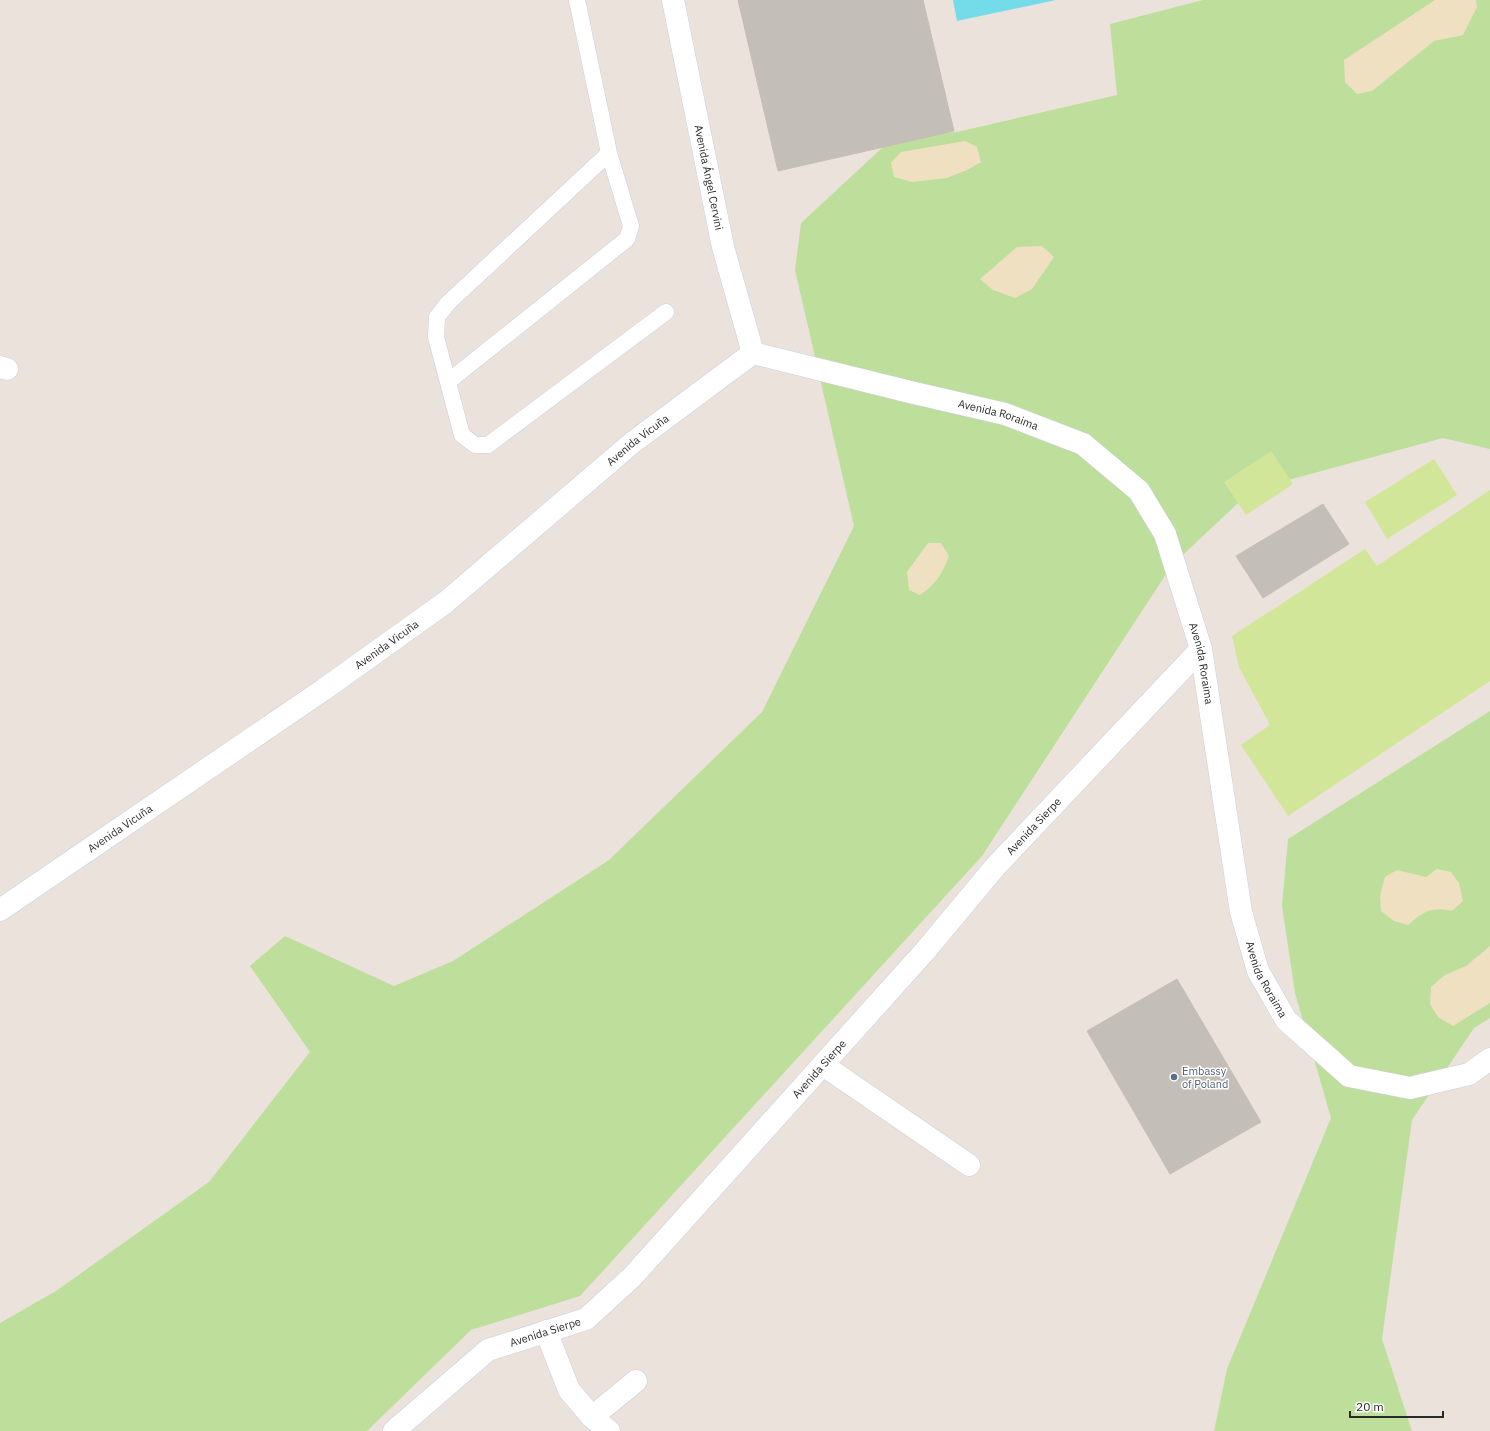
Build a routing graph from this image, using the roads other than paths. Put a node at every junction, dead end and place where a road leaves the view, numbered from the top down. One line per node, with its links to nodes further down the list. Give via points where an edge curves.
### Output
1 (576, 0): 3 (lane)
2 (673, 0): 5 (street, Avenida Ángel Cervini, via 723,247)
3 (609, 153): 6 (lane, via 448,303 437,317 436,337); 6 (lane, via 631,226 627,239)
4 (666, 312): 6 (lane, via 488,445 475,445 462,435)
5 (753, 353): 7 (street, Avenida Roraima, via 1005,414 1083,444 1139,491 1165,534); 8 (street, Avenida Vicuña, via 632,443 446,602 323,690)
6 (449, 381)
7 (1201, 649): 9 (street, Avenida Roraima, via 1241,912 1258,971 1286,1020 1349,1076 1410,1088 1469,1074); 10 (street, Avenida Sierpe, via 995,867 925,951)
8 (0, 910)
9 (1490, 1059)
10 (823, 1065): 11 (street); 12 (street, Avenida Sierpe, via 632,1277 586,1319)
11 (969, 1166)
12 (546, 1331): 14 (street, via 570,1390); 15 (street, Avenida Sierpe, via 488,1350)
13 (636, 1381): 14 (street)
14 (592, 1417): 16 (street)
15 (394, 1431)
16 (609, 1431)

